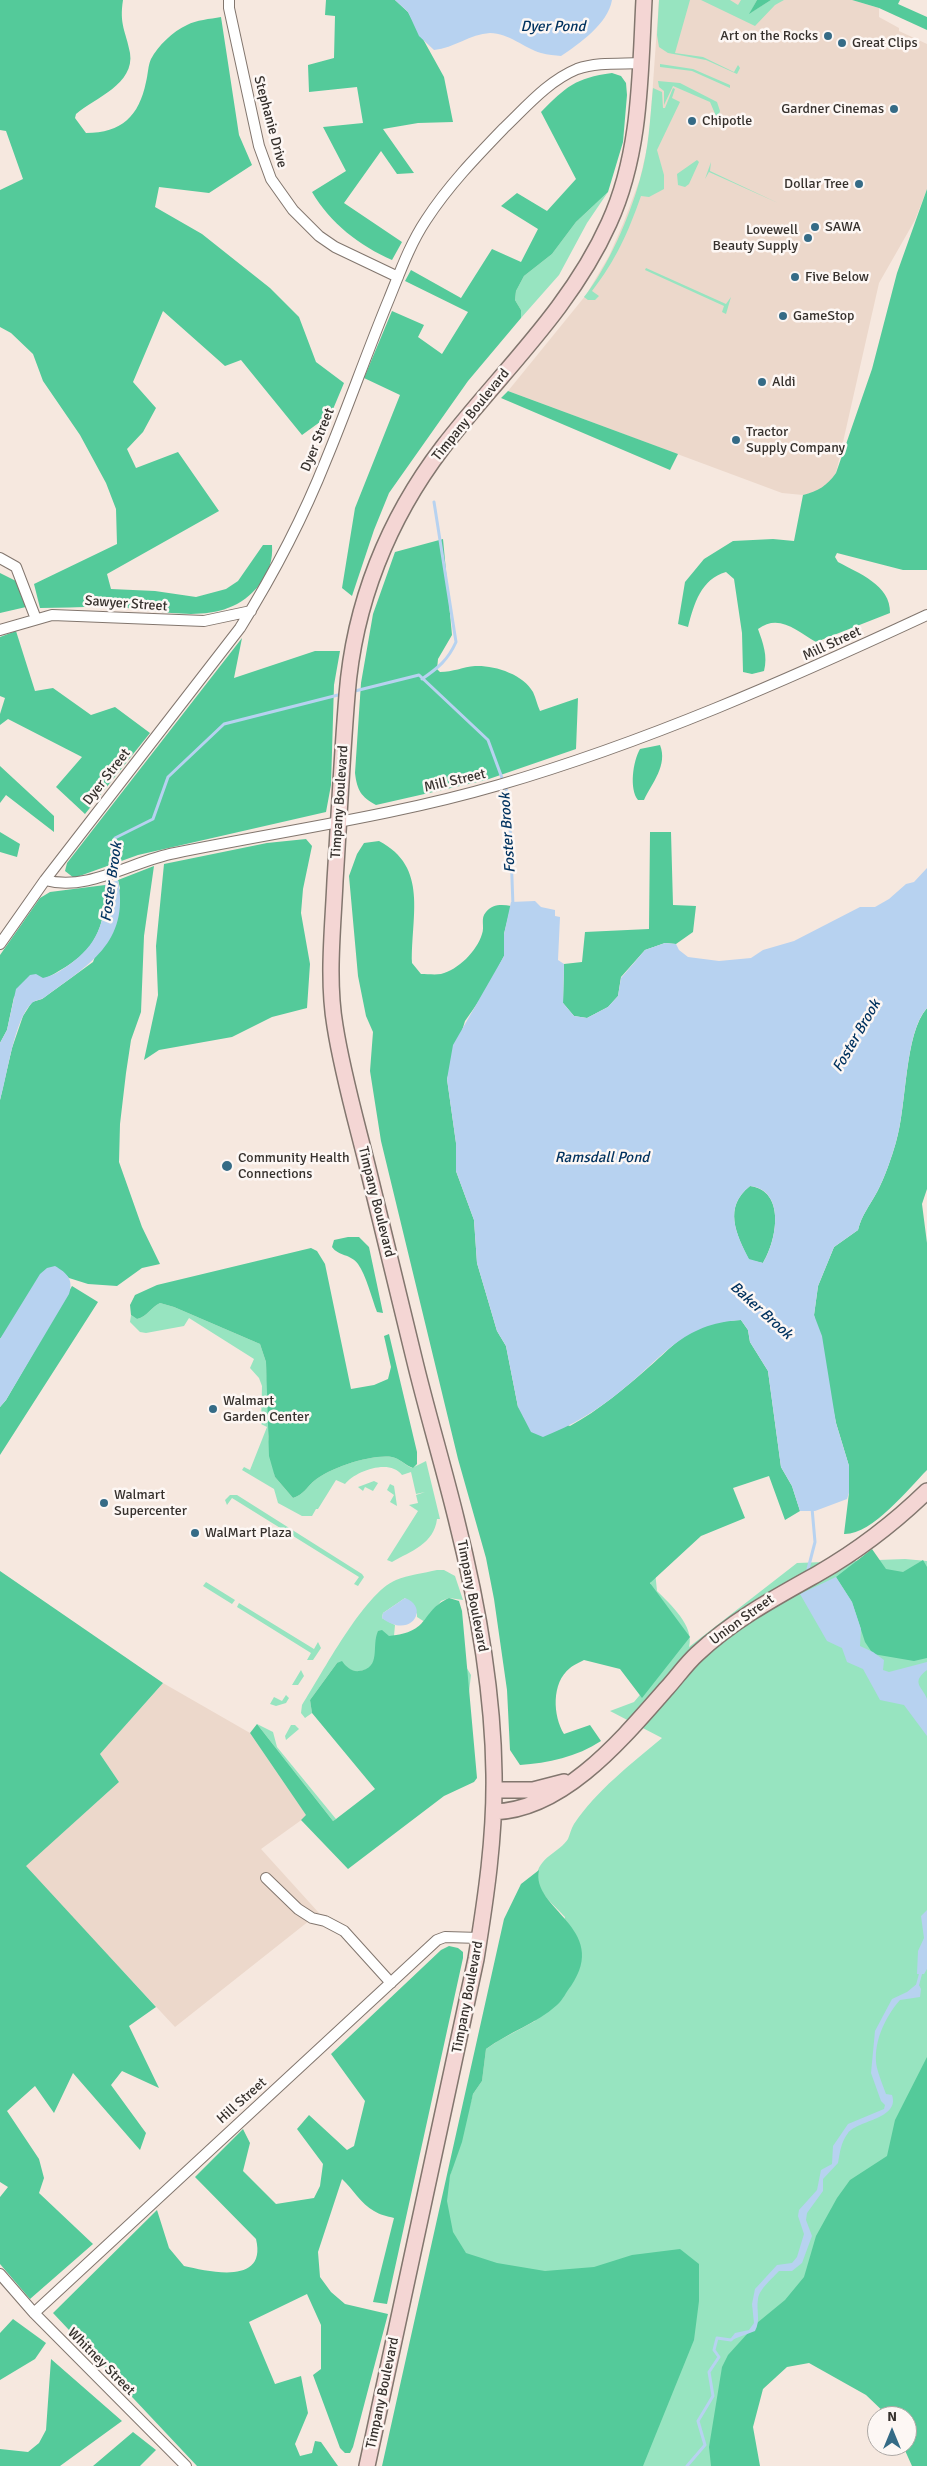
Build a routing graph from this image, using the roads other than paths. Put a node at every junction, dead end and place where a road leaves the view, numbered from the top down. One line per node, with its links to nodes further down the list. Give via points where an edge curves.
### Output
1 (230, 0): 4 (street, Stephanie Drive, via 254,125 270,179 293,210 319,236)
2 (644, 0): 3 (main road, Timpany Boulevard)
3 (641, 63): 4 (street, Dyer Street, via 584,67 538,96 463,171 438,202 420,230); 10 (main road, Timpany Boulevard, via 631,160 622,192 588,263 556,312 445,445 406,501 386,541 369,584 356,631 347,693)
4 (398, 277): 6 (street, Dyer Street, via 326,461 267,584)
5 (0, 558): 8 (street, via 16,567)
6 (251, 610): 8 (street, Sawyer Street, via 204,621 69,615); 11 (street, Dyer Street, via 168,724 124,775)
7 (927, 615): 10 (street, Mill Street, via 708,713 496,786)
8 (36, 619): 9 (street, Sawyer Street)
9 (0, 630)
10 (339, 822): 11 (street, Mill Street, via 161,855 76,883); 15 (main road, Timpany Boulevard, via 332,970 334,1021 413,1357 457,1519 474,1600 491,1718)
11 (45, 880): 12 (street)
12 (0, 944)
13 (927, 1491): 14 (main road, Union Street, via 860,1547 744,1616 696,1654 631,1727)
14 (579, 1775): 15 (main road, via 548,1788); 16 (main road, Union Street, via 548,1798 513,1812)
15 (494, 1790): 16 (main road, Timpany Boulevard)
16 (494, 1812): 18 (main road, Timpany Boulevard, via 490,1876)
17 (266, 1878): 19 (street, via 298,1909 344,1931)
18 (480, 1938): 19 (street, Hill Street, via 445,1937 437,1940); 23 (main road, Timpany Boulevard)
19 (391, 1983): 21 (street, Hill Street)
20 (0, 2274): 21 (street, Whitney Street)
21 (34, 2313): 22 (street, Whitney Street)
22 (186, 2466)
23 (367, 2466)

